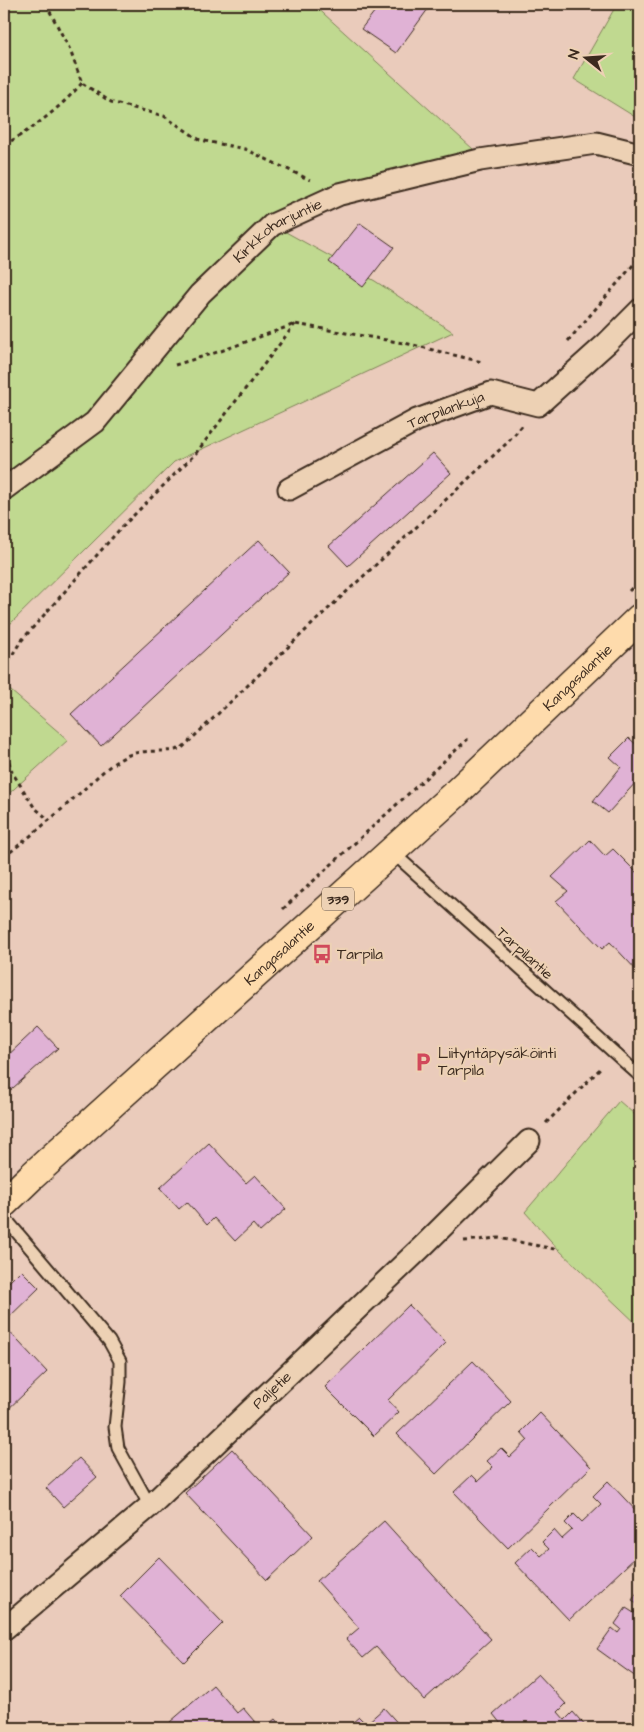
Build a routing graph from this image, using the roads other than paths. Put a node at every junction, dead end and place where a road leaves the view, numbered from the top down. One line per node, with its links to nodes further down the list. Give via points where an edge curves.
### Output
1 (640, 154): 3 (street, Kirkkoharjuntie, via 596,143 480,160 340,194 272,225 200,294 95,422)
2 (640, 310): 4 (street, Tarpilankuja, via 538,405 491,393 417,420)
3 (4, 489)
4 (288, 489)
5 (640, 618): 6 (main road, Kangasalantie / 339, via 454,796)
6 (391, 851): 7 (lane, Tarpilantie); 9 (main road, Kangasalantie / 339)
7 (640, 1076)
8 (529, 1140): 11 (street, Paljetie, via 424,1245)
9 (4, 1203)
10 (4, 1216): 11 (lane, via 109,1341 120,1361 115,1427 118,1448)
11 (150, 1506): 12 (street, Paljetie)
12 (4, 1629)

